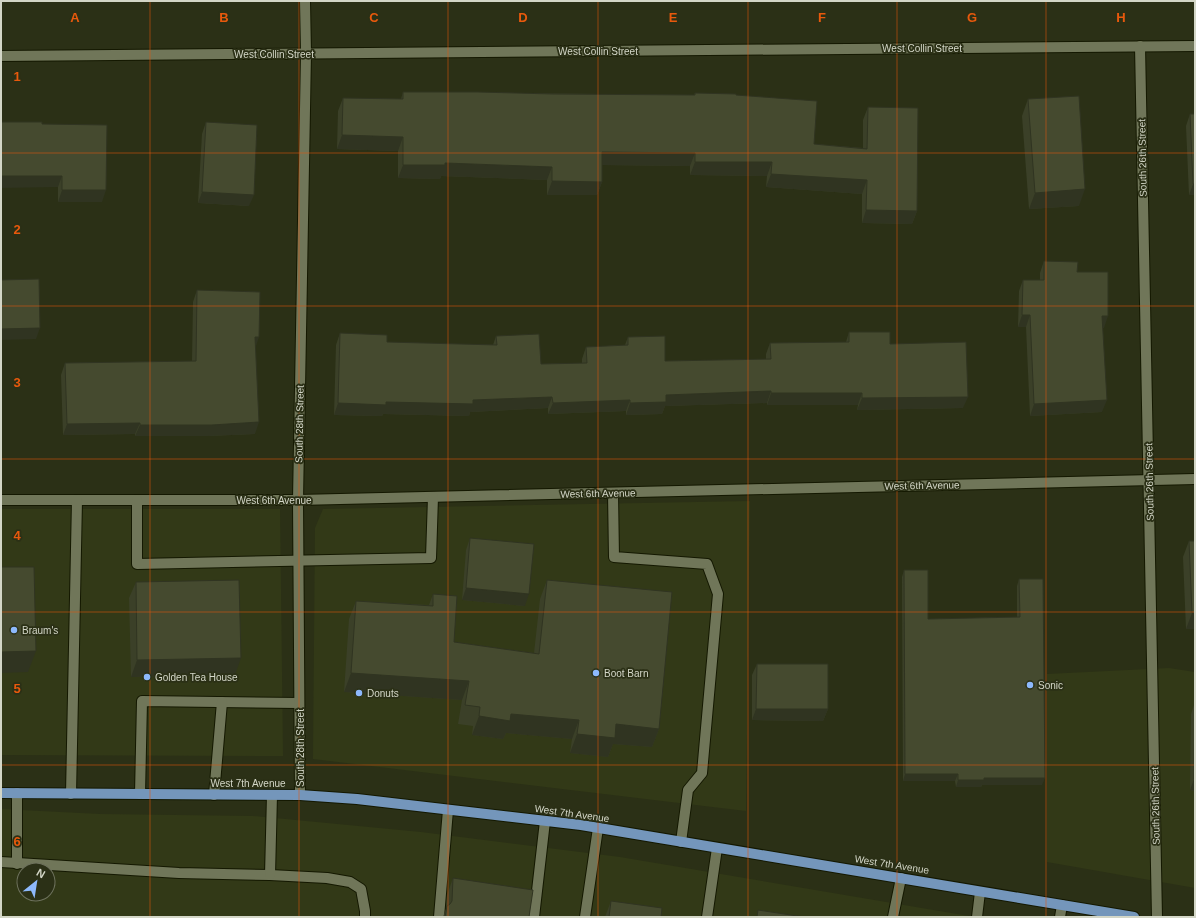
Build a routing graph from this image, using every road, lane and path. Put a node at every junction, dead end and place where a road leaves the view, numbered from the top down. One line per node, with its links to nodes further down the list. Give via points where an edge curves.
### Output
1 (305, 1): 4 (street, South 28th Street)
2 (1140, 46): 3 (street, West Collin Street); 4 (street, West Collin Street); 6 (street, South 26th Street)
3 (1195, 46)
4 (306, 53): 5 (street, West Collin Street); 13 (street, South 28th Street)
5 (1, 56)
6 (1149, 479): 7 (street, West 6th Avenue); 8 (street, West 6th Avenue); 46 (street, South 26th Street)
7 (1195, 479)
8 (613, 493): 9 (street, West 6th Avenue); 27 (street, via 614,557 708,564 718,594 702,773 688,790)
9 (433, 497): 13 (street, West 6th Avenue); 14 (street, via 431,558)
10 (1, 500): 11 (street, West 6th Avenue)
11 (77, 500): 12 (street, West 6th Avenue); 19 (street)
12 (136, 500): 13 (street, West 6th Avenue); 14 (street, via 137,564)
13 (298, 500): 14 (street, South 28th Street)
14 (298, 560): 16 (street, South 28th Street)
15 (222, 702): 16 (street); 20 (street, via 142,701); 21 (street)
16 (299, 703): 23 (street, South 28th Street)
17 (1, 793): 18 (main road, West 7th Avenue)
18 (18, 793): 19 (main road, West 7th Avenue); 30 (street)
19 (72, 794): 20 (main road, West 7th Avenue)
20 (140, 794): 21 (main road, West 7th Avenue)
21 (214, 795): 22 (main road, West 7th Avenue)
22 (272, 795): 23 (main road, West 7th Avenue); 33 (street)
23 (300, 795): 24 (main road, West 7th Avenue)
24 (448, 810): 25 (main road, West 7th Avenue); 38 (street)
25 (545, 821): 26 (main road, West 7th Avenue); 39 (street)
26 (598, 828): 27 (main road, West 7th Avenue); 40 (street)
27 (681, 842): 28 (main road, West 7th Avenue)
28 (717, 848): 34 (main road, West 7th Avenue); 41 (street)
29 (1, 862): 31 (street)
30 (17, 862)
31 (16, 864)
32 (56, 866): 33 (street)
33 (270, 875): 37 (street, via 350,882 361,889)
34 (901, 878): 35 (main road, West 7th Avenue); 42 (street)
35 (980, 892): 36 (main road, West 7th Avenue); 43 (street)
36 (1062, 905): 44 (street); 45 (main road, West 7th Avenue)
37 (365, 917)
38 (439, 917)
39 (534, 917)
40 (585, 917)
41 (707, 917)
42 (893, 917)
43 (976, 917)
44 (1060, 917)
45 (1134, 917)
46 (1157, 917)

